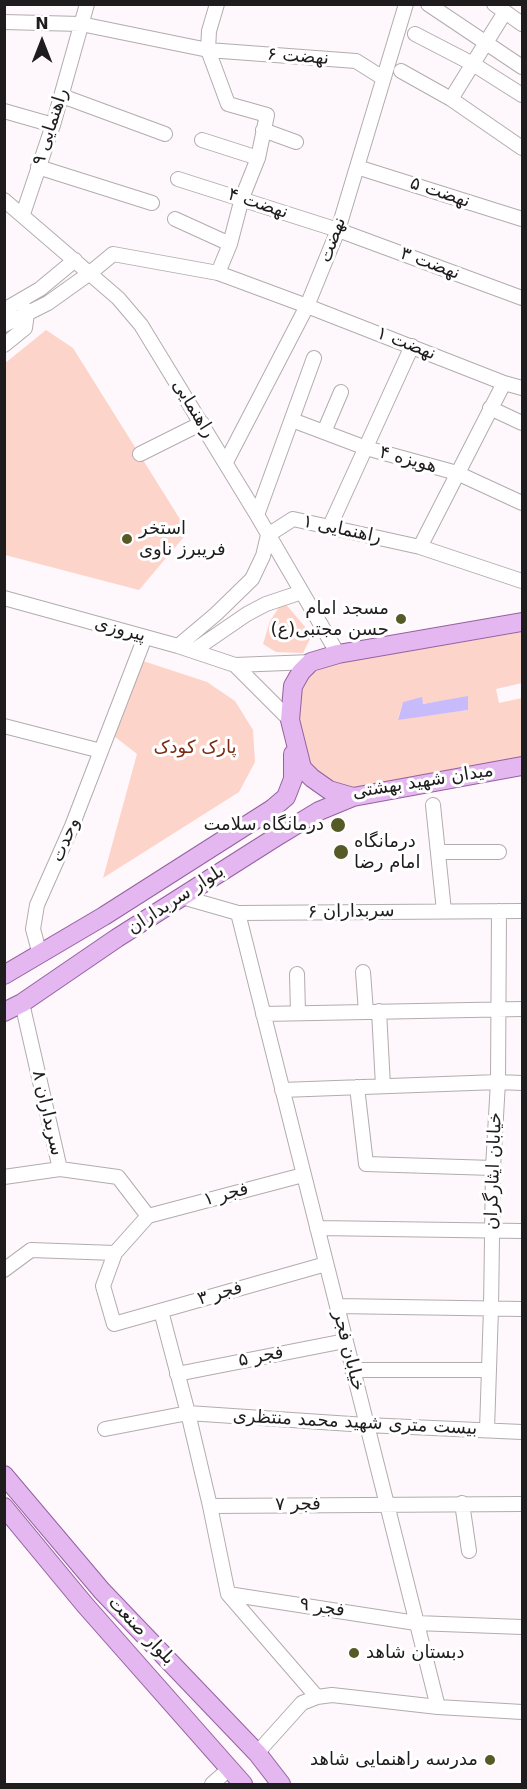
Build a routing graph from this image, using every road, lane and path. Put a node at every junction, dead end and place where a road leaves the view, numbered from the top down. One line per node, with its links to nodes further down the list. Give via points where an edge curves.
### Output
1 (87, 4): 7 (street, راهنمایی ۹)
2 (217, 4): 11 (street)
3 (405, 4): 15 (street, نهضت)
4 (428, 4): 10 (street)
5 (500, 8): 8 (street); 10 (street)
6 (4, 22): 7 (street, نهضت ۶)
7 (81, 24): 11 (street, نهضت ۶); 16 (street, راهنمایی ۹)
8 (522, 24)
9 (415, 34): 12 (street)
10 (485, 44): 12 (street); 13 (street)
11 (208, 50): 15 (street, نهضت ۶, via 356,61); 21 (street, via 228,104 267,115)
12 (473, 64): 17 (street); 18 (street)
13 (522, 67)
14 (401, 71): 18 (street)
15 (383, 78): 28 (street, نهضت)
16 (62, 96): 20 (street, راهنمایی ۹); 22 (street)
17 (522, 96)
18 (451, 99): 25 (street)
19 (4, 111): 20 (street)
20 (53, 125): 27 (street, راهنمایی ۹)
21 (263, 130): 24 (street); 26 (street)
22 (165, 134)
23 (202, 140): 26 (street)
24 (296, 142)
25 (522, 148)
26 (258, 158): 30 (street)
27 (38, 166): 32 (street); 33 (street, راهنمایی ۹)
28 (357, 166): 35 (street, نهضت ۵); 36 (street, نهضت)
29 (178, 179): 30 (street, نهضت ۴)
30 (242, 198): 36 (street, نهضت ۴); 37 (street)
31 (4, 200): 33 (street, راهنمایی)
32 (152, 203)
33 (23, 214): 38 (street, راهنمایی)
34 (175, 219): 37 (street)
35 (522, 219)
36 (338, 230): 41 (street, نهضت ۳); 43 (street, نهضت)
37 (230, 244): 40 (street)
38 (75, 260): 39 (street, راهنمایی); 42 (street)
39 (90, 273): 40 (street, نهضت ۱, via 113,254); 45 (street, نهضت ۱); 54 (street, راهنمایی, via 141,325)
40 (218, 273): 43 (street, نهضت ۱)
41 (522, 298)
42 (20, 301): 44 (street); 45 (street)
43 (307, 306): 48 (street, نهضت ۱); 59 (street, نهضت)
44 (4, 310)
45 (27, 314): 46 (street, نهضت ۱); 47 (street, via 25,328)
46 (4, 325)
47 (4, 345)
48 (412, 346): 50 (street, نهضت ۱); 57 (street)
49 (314, 358): 53 (street)
50 (517, 384): 52 (street)
51 (341, 392): 56 (street)
52 (490, 408): 55 (street); 60 (street)
53 (292, 420): 56 (street, هویزه ۴); 62 (street)
54 (202, 423): 58 (street); 59 (street, راهنمایی)
55 (522, 423)
56 (324, 432): 57 (street, هویزه ۴)
57 (366, 448): 60 (street, هویزه ۴); 63 (street)
58 (140, 454)
59 (226, 462): 62 (street, راهنمایی)
60 (457, 473): 61 (street, هویزه ۴); 65 (street)
61 (522, 503)
62 (257, 515): 64 (street, راهنمایی)
63 (330, 526): 64 (street, راهنمایی ۱, via 293,519); 65 (street, راهنمایی ۱)
64 (268, 535): 67 (street, راهنمایی); 72 (street, via 252,579)
65 (420, 547): 66 (street, راهنمایی ۱)
66 (522, 581)
67 (302, 592): 73 (street, via 266,604); 74 (street, راهنمایی)
68 (4, 598): 71 (street, پیروزی)
69 (522, 607): 70 (main road)
70 (515, 623): 74 (main road)
71 (145, 637): 72 (street, پیروزی); 79 (street, وحدت)
72 (178, 646): 73 (street, پیروزی)
73 (193, 651): 76 (street, پیروزی)
74 (338, 654): 75 (main road)
75 (310, 662): 76 (street); 78 (main road, میدان شهید بهشتی, via 292,687)
76 (235, 665): 78 (street)
77 (4, 726): 79 (street)
78 (292, 729): 81 (main road, میدان شهید بهشتی, via 302,768 329,790); 90 (main road, بلوار سربداران, via 293,779 286,797)
79 (101, 751): 92 (street, وحدت, via 38,905 33,929)
80 (520, 769): 81 (main road, میدان شهید بهشتی)
81 (353, 797): 85 (main road, بلوار سربداران, via 319,811)
82 (433, 805): 83 (street)
83 (438, 852): 84 (street); 86 (street)
84 (499, 852)
85 (182, 897): 89 (street, سربداران ۶); 91 (main road, بلوار سربداران)
86 (444, 911): 87 (street, سربداران ۶); 89 (street, سربداران ۶)
87 (499, 911): 88 (street, سربداران ۶); 97 (street, خیابان ایثارگران)
88 (522, 911)
89 (238, 913): 102 (street, خیابان فجر)
90 (104, 916): 91 (main road); 92 (main road, بلوار سربداران)
91 (117, 938): 96 (main road, بلوار سربداران)
92 (40, 955): 95 (main road, بلوار سربداران)
93 (363, 972): 99 (street)
94 (297, 974): 101 (street)
95 (4, 975)
96 (22, 1003): 100 (main road, بلوار سربداران); 109 (street, سربداران ۸)
97 (498, 1008): 98 (street); 99 (street); 103 (street, خیابان ایثارگران)
98 (522, 1009)
99 (373, 1011): 101 (street); 105 (street)
100 (4, 1012)
101 (298, 1013): 102 (street)
102 (263, 1014): 107 (street, خیابان فجر)
103 (498, 1082): 104 (street); 105 (street); 108 (street, خیابان ایثارگران)
104 (522, 1083)
105 (383, 1086): 106 (street)
106 (357, 1087): 107 (street); 108 (street, via 366,1164)
107 (282, 1090): 110 (street, خیابان فجر)
108 (493, 1168): 114 (street, خیابان ایثارگران)
109 (60, 1169): 111 (street, سربداران ۸); 112 (street, via 118,1177)
110 (303, 1175): 112 (street, فجر ۱); 113 (street, خیابان فجر)
111 (4, 1177)
112 (148, 1216): 116 (street)
113 (317, 1228): 114 (street); 117 (street, خیابان فجر)
114 (492, 1230): 115 (street); 120 (street, خیابان ایثارگران)
115 (522, 1231)
116 (115, 1252): 118 (street, via 31,1250); 122 (street, فجر ۳, via 103,1286 114,1324)
117 (326, 1264): 119 (street, خیابان فجر); 122 (street, فجر ۳)
118 (4, 1270)
119 (337, 1306): 120 (street); 123 (street, خیابان فجر)
120 (491, 1308): 121 (street); 125 (street, خیابان ایثارگران)
121 (522, 1309)
122 (161, 1311): 126 (street)
123 (345, 1341): 124 (street, خیابان فجر); 126 (street, فجر ۵)
124 (352, 1370): 125 (street); 128 (street, خیابان فجر)
125 (489, 1370): 131 (street, خیابان ایثارگران)
126 (177, 1374): 127 (street)
127 (188, 1413): 128 (street, بیست متری شهید محمد منتظری); 129 (street, بیست متری شهید محمد منتظری); 136 (street)
128 (366, 1425): 131 (street, بیست متری شهید محمد منتظری); 134 (street, خیابان فجر)
129 (105, 1429)
130 (521, 1429): 131 (street, بیست متری شهید محمد منتظری)
131 (487, 1430)
132 (4, 1475): 139 (main road, بلوار صنعت)
133 (462, 1503): 134 (street, فجر ۷); 135 (street, فجر ۷); 138 (street)
134 (387, 1504): 136 (street, فجر ۷); 142 (street, خیابان فجر)
135 (522, 1504)
136 (210, 1506): 140 (street)
137 (4, 1507): 141 (main road, بلوار صنعت)
138 (469, 1551)
139 (102, 1591): 141 (main road); 147 (main road, بلوار صنعت)
140 (228, 1594): 142 (street, فجر ۹); 144 (street)
141 (85, 1605): 148 (main road, بلوار صنعت)
142 (416, 1623): 143 (street, فجر ۹); 145 (street, خیابان فجر)
143 (522, 1627)
144 (317, 1697): 145 (street, via 332,1695); 147 (street, via 302,1703)
145 (438, 1707): 146 (street)
146 (522, 1712)
147 (257, 1753): 151 (main road, بلوار صنعت)
148 (229, 1769): 149 (street); 150 (main road, بلوار صنعت)
149 (212, 1785)
150 (243, 1785)
151 (281, 1785)

